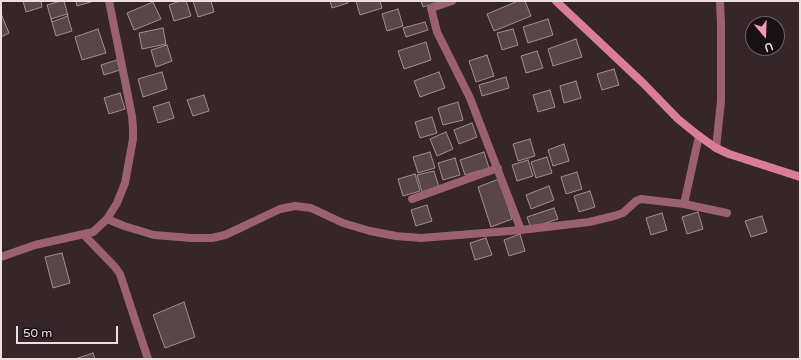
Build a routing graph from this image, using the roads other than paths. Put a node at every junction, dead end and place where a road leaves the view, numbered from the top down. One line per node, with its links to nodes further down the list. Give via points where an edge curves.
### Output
1 (109, 1): 12 (street, via 132,116 134,139 125,183 117,203)
2 (452, 1): 7 (street, via 431,8 443,44 470,98)
3 (556, 1): 5 (street, via 678,119)
4 (720, 1): 6 (street, via 722,101)
5 (699, 136): 6 (street); 10 (street)
6 (716, 148): 8 (street)
7 (498, 168): 9 (street); 13 (street)
8 (800, 177)
9 (412, 199)
10 (684, 204): 11 (street); 13 (street, via 641,199 636,200 623,213 614,216 589,222)
11 (727, 213)
12 (104, 221): 13 (street, via 154,235 212,238 280,209 295,206 311,208 370,231 396,236 427,238); 14 (street, via 93,232)
13 (521, 230)
14 (84, 235): 15 (street, via 35,245); 16 (street, via 120,274)
15 (1, 257)
16 (148, 359)

